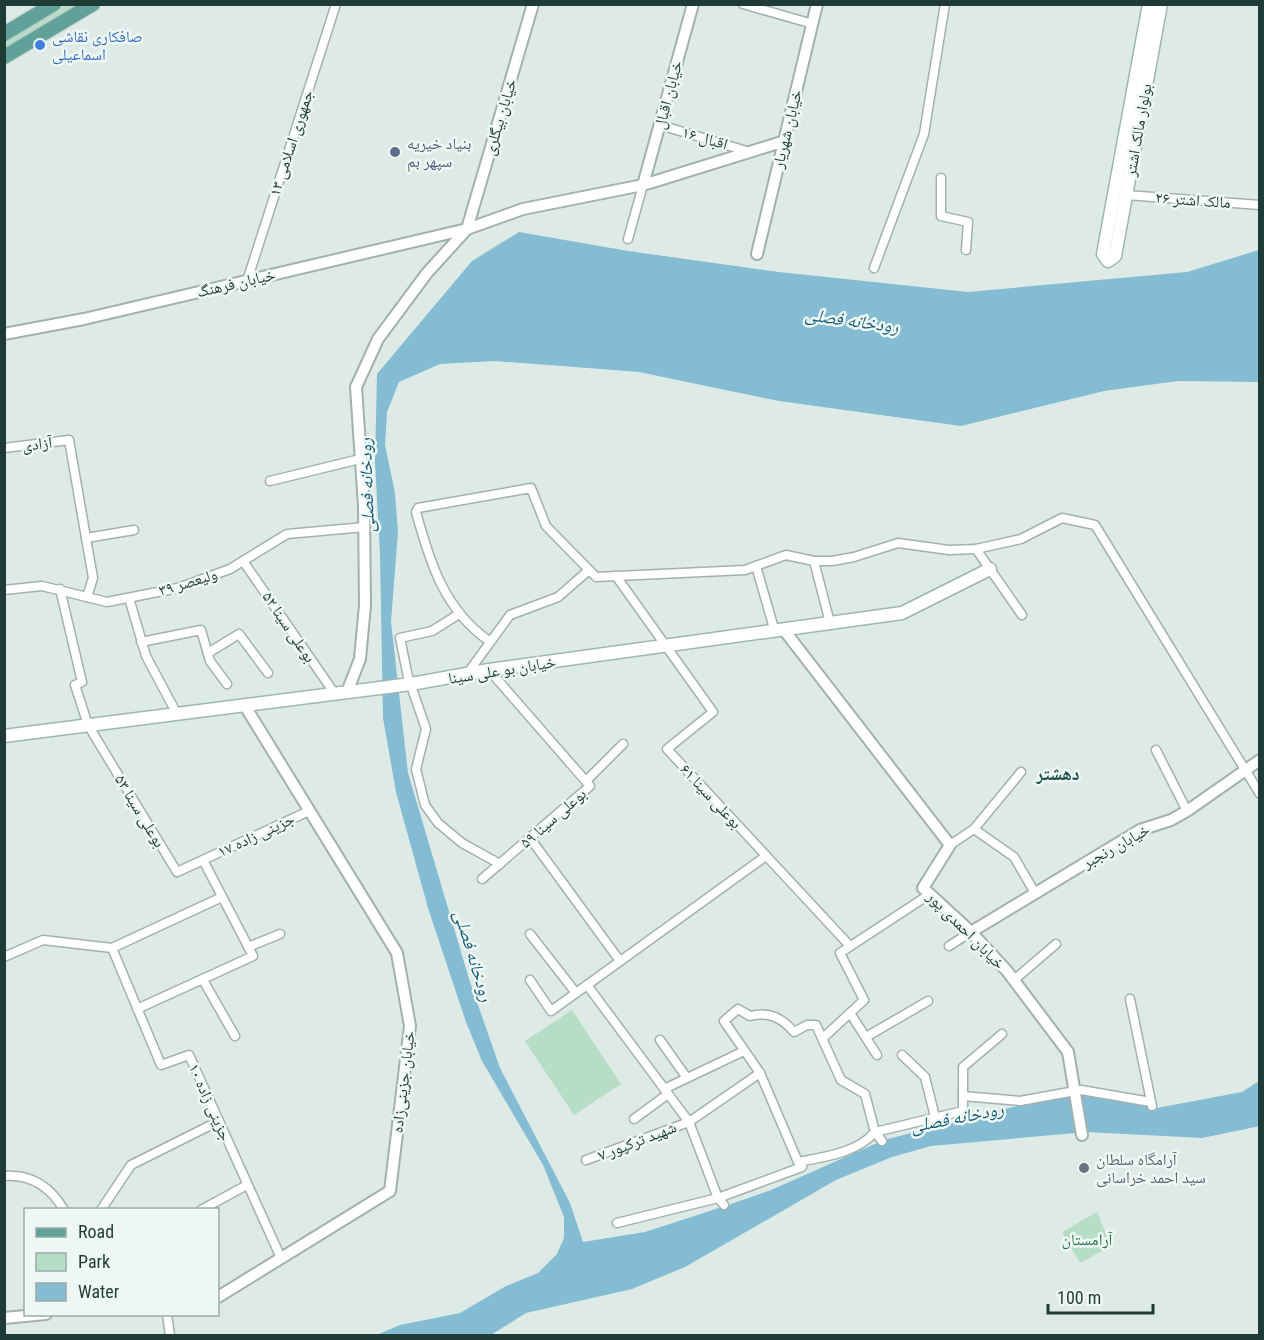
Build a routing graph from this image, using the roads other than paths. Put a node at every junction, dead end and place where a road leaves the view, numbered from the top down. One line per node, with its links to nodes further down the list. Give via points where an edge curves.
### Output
1 (54, 4): 11 (main road)
2 (93, 4): 12 (main road)
3 (336, 4): 25 (street, جمهوری اسلامی ۱۳)
4 (533, 4): 20 (street, خیابان بیگلری)
5 (693, 4): 13 (street, خیابان اقبال)
6 (742, 4): 10 (street)
7 (817, 4): 10 (street, خیابان شهریار)
8 (945, 4): 24 (street, via 924,134)
9 (1154, 10): 18 (main road, بولوار مالک اشتر); 18 (main road, بولوار مالک اشتر, via 1109,255)
10 (813, 24): 14 (street, خیابان شهریار)
11 (4, 34)
12 (4, 57)
13 (660, 125): 15 (street, اقبال ۱۶); 17 (street, خیابان اقبال)
14 (784, 141): 15 (street, خیابان فرهنگ); 23 (street, خیابان شهریار)
15 (750, 152): 17 (street, خیابان فرهنگ)
16 (940, 178): 22 (street, via 941,216 968,222)
17 (643, 186): 20 (street, خیابان فرهنگ, via 523,209); 21 (street)
18 (1126, 195): 19 (street, مالک اشتر ۲۶)
19 (1260, 205)
20 (467, 229): 25 (street, خیابان فرهنگ); 28 (street, via 427,273 378,339 356,387)
21 (628, 239)
22 (966, 250)
23 (757, 254)
24 (874, 268)
25 (246, 281): 26 (street, خیابان فرهنگ, via 84,320)
26 (4, 334)
27 (4, 448): 32 (street, آزادی, via 69,440)
28 (360, 459): 29 (street); 30 (street)
29 (270, 481)
30 (365, 527): 34 (street, ولیعصر ۳۹, via 287,534); 57 (street, via 360,659)
31 (134, 530): 32 (street)
32 (86, 538): 42 (street, via 93,578)
33 (976, 549): 35 (street, via 949,550 898,543 854,557); 37 (street); 65 (street, via 1021,539 1062,518 1095,525)
34 (243, 561): 43 (street, ولیعصر ۳۹, via 178,588); 57 (street, بوعلی سینا ۵۲)
35 (814, 561): 36 (street, via 786,555); 46 (street)
36 (756, 566): 39 (street, via 745,570); 47 (street)
37 (990, 569): 45 (street); 46 (main road, خیابان بو علی سینا, via 902,613)
38 (589, 570): 39 (street, via 596,577); 44 (street, via 546,526 531,488 418,508 431,565); 48 (street, via 558,597 510,615)
39 (616, 576): 50 (street)
40 (60, 589): 41 (street, ولیعصر ۳۹, via 42,586); 42 (street, ولیعصر ۳۹); 60 (street, via 82,682 75,686)
41 (4, 590)
42 (87, 597): 43 (street, ولیعصر ۳۹, via 107,602)
43 (129, 598): 49 (street)
44 (459, 614): 48 (street); 56 (street, via 432,631 400,638)
45 (1022, 615)
46 (830, 623): 47 (main road, خیابان بو علی سینا)
47 (779, 631): 50 (main road, خیابان بو علی سینا); 73 (street)
48 (489, 641): 54 (street)
49 (141, 642): 51 (street, via 201,630); 59 (street, via 154,675)
50 (667, 646): 52 (main road, خیابان بو علی سینا); 74 (street, بوعلی سینا ۶۱, via 713,712 667,749)
51 (208, 653): 53 (street, via 239,634); 55 (street)
52 (489, 670): 54 (main road, خیابان بو علی سینا); 67 (street, بوعلی سینا ۵۹)
53 (268, 673)
54 (466, 675): 56 (main road, خیابان بو علی سینا)
55 (227, 684)
56 (411, 684): 57 (main road, خیابان بو علی سینا); 76 (street, via 426,729 416,769 426,805 438,823 462,843)
57 (341, 693): 58 (main road, خیابان بو علی سینا)
58 (245, 706): 59 (main road, خیابان بو علی سینا); 69 (street, خیابان جزینی‌زاده)
59 (177, 714): 60 (main road, خیابان بو علی سینا)
60 (88, 725): 61 (main road, خیابان بو علی سینا); 75 (street, بوعلی سینا ۵۳, via 177,872)
61 (4, 736)
62 (623, 744): 67 (street)
63 (1156, 750): 70 (street)
64 (1260, 760): 65 (street, خیابان رنجبر)
65 (1245, 771): 68 (street); 70 (street, خیابان رنجبر)
66 (1021, 772): 71 (street)
67 (586, 781): 72 (street, بوعلی سینا ۵۹, via 590,786)
68 (1260, 794)
69 (309, 811): 75 (street, جزینی زاده ۱۷); 129 (street, خیابان جزینی‌زاده, via 397,953 410,1026 390,1191)
70 (1187, 811): 78 (street, خیابان رنجبر, via 1140,830)
71 (974, 829): 73 (street); 78 (street, via 1014,857)
72 (530, 838): 76 (street, بوعلی سینا ۵۹); 90 (street)
73 (950, 845): 79 (street, خیابان احمدی پور, via 923,888)
74 (766, 856): 85 (street, بوعلی سینا ۶۱); 90 (street)
75 (203, 860): 80 (street)
76 (500, 864): 77 (street, بوعلی سینا ۵۹)
77 (482, 879)
78 (1035, 893): 81 (street, خیابان رنجبر)
79 (930, 894): 81 (street, خیابان احمدی پور); 85 (street)
80 (222, 897): 87 (street); 88 (street)
81 (971, 932): 86 (street); 93 (street, خیابان احمدی پور)
82 (280, 934): 87 (street)
83 (530, 934): 95 (street)
84 (1056, 944): 93 (street)
85 (850, 946): 99 (street, via 840,952 864,1000)
86 (949, 946)
87 (248, 947): 91 (street, via 253,956)
88 (112, 948): 89 (street, via 43,940); 98 (street, جزینی زاده ۱۰)
89 (4, 957)
90 (620, 961): 94 (street)
91 (203, 980): 98 (street); 101 (street)
92 (530, 980): 95 (street, via 551,1011)
93 (1014, 980): 111 (street, خیابان احمدی پور, via 1068,1052)
94 (587, 985): 95 (street); 110 (street)
95 (576, 993)
96 (1130, 999): 111 (street, via 1152,1104)
97 (928, 1001): 102 (street)
98 (137, 1009): 115 (street, جزینی زاده ۱۰, via 161,1065 189,1055)
99 (850, 1013): 102 (street); 103 (street)
100 (1002, 1034): 112 (street, via 963,1067)
101 (235, 1036)
102 (866, 1037): 106 (street)
103 (823, 1038): 105 (street, via 816,1025 794,1032 783,1018 750,1016 738,1009 724,1021); 117 (street, via 841,1080 865,1094)
104 (660, 1040): 109 (street)
105 (744, 1051): 108 (street); 109 (street)
106 (877, 1054)
107 (902, 1055): 113 (street, via 925,1077)
108 (760, 1073): 116 (street, شهید ترکپور ۷); 121 (street)
109 (687, 1078): 110 (street)
110 (666, 1091): 114 (street); 116 (street)
111 (1075, 1093): 112 (street, via 1020,1101); 118 (street, خیابان احمدی پور)
112 (963, 1095): 113 (street, via 963,1111)
113 (935, 1117): 117 (street)
114 (634, 1119)
115 (219, 1121): 123 (street, جزینی زاده ۱۰); 126 (street, via 131,1165)
116 (689, 1122): 120 (street, شهید ترکپور ۷); 124 (street)
117 (874, 1132): 119 (street); 121 (street, via 868,1140)
118 (1081, 1135)
119 (882, 1141)
120 (586, 1160)
121 (802, 1168): 124 (street)
122 (5, 1174): 125 (street, via 23,1174 43,1185)
123 (247, 1185): 127 (street); 129 (street, جزینی زاده ۱۰)
124 (721, 1201): 128 (street)
125 (63, 1208)
126 (102, 1208)
127 (203, 1208)
128 (617, 1223)
129 (280, 1258): 130 (street, خیابان جزینی‌زاده)
130 (219, 1296)
131 (25, 1316): 133 (street)
132 (167, 1316): 134 (street)
133 (4, 1318)
134 (170, 1335)

